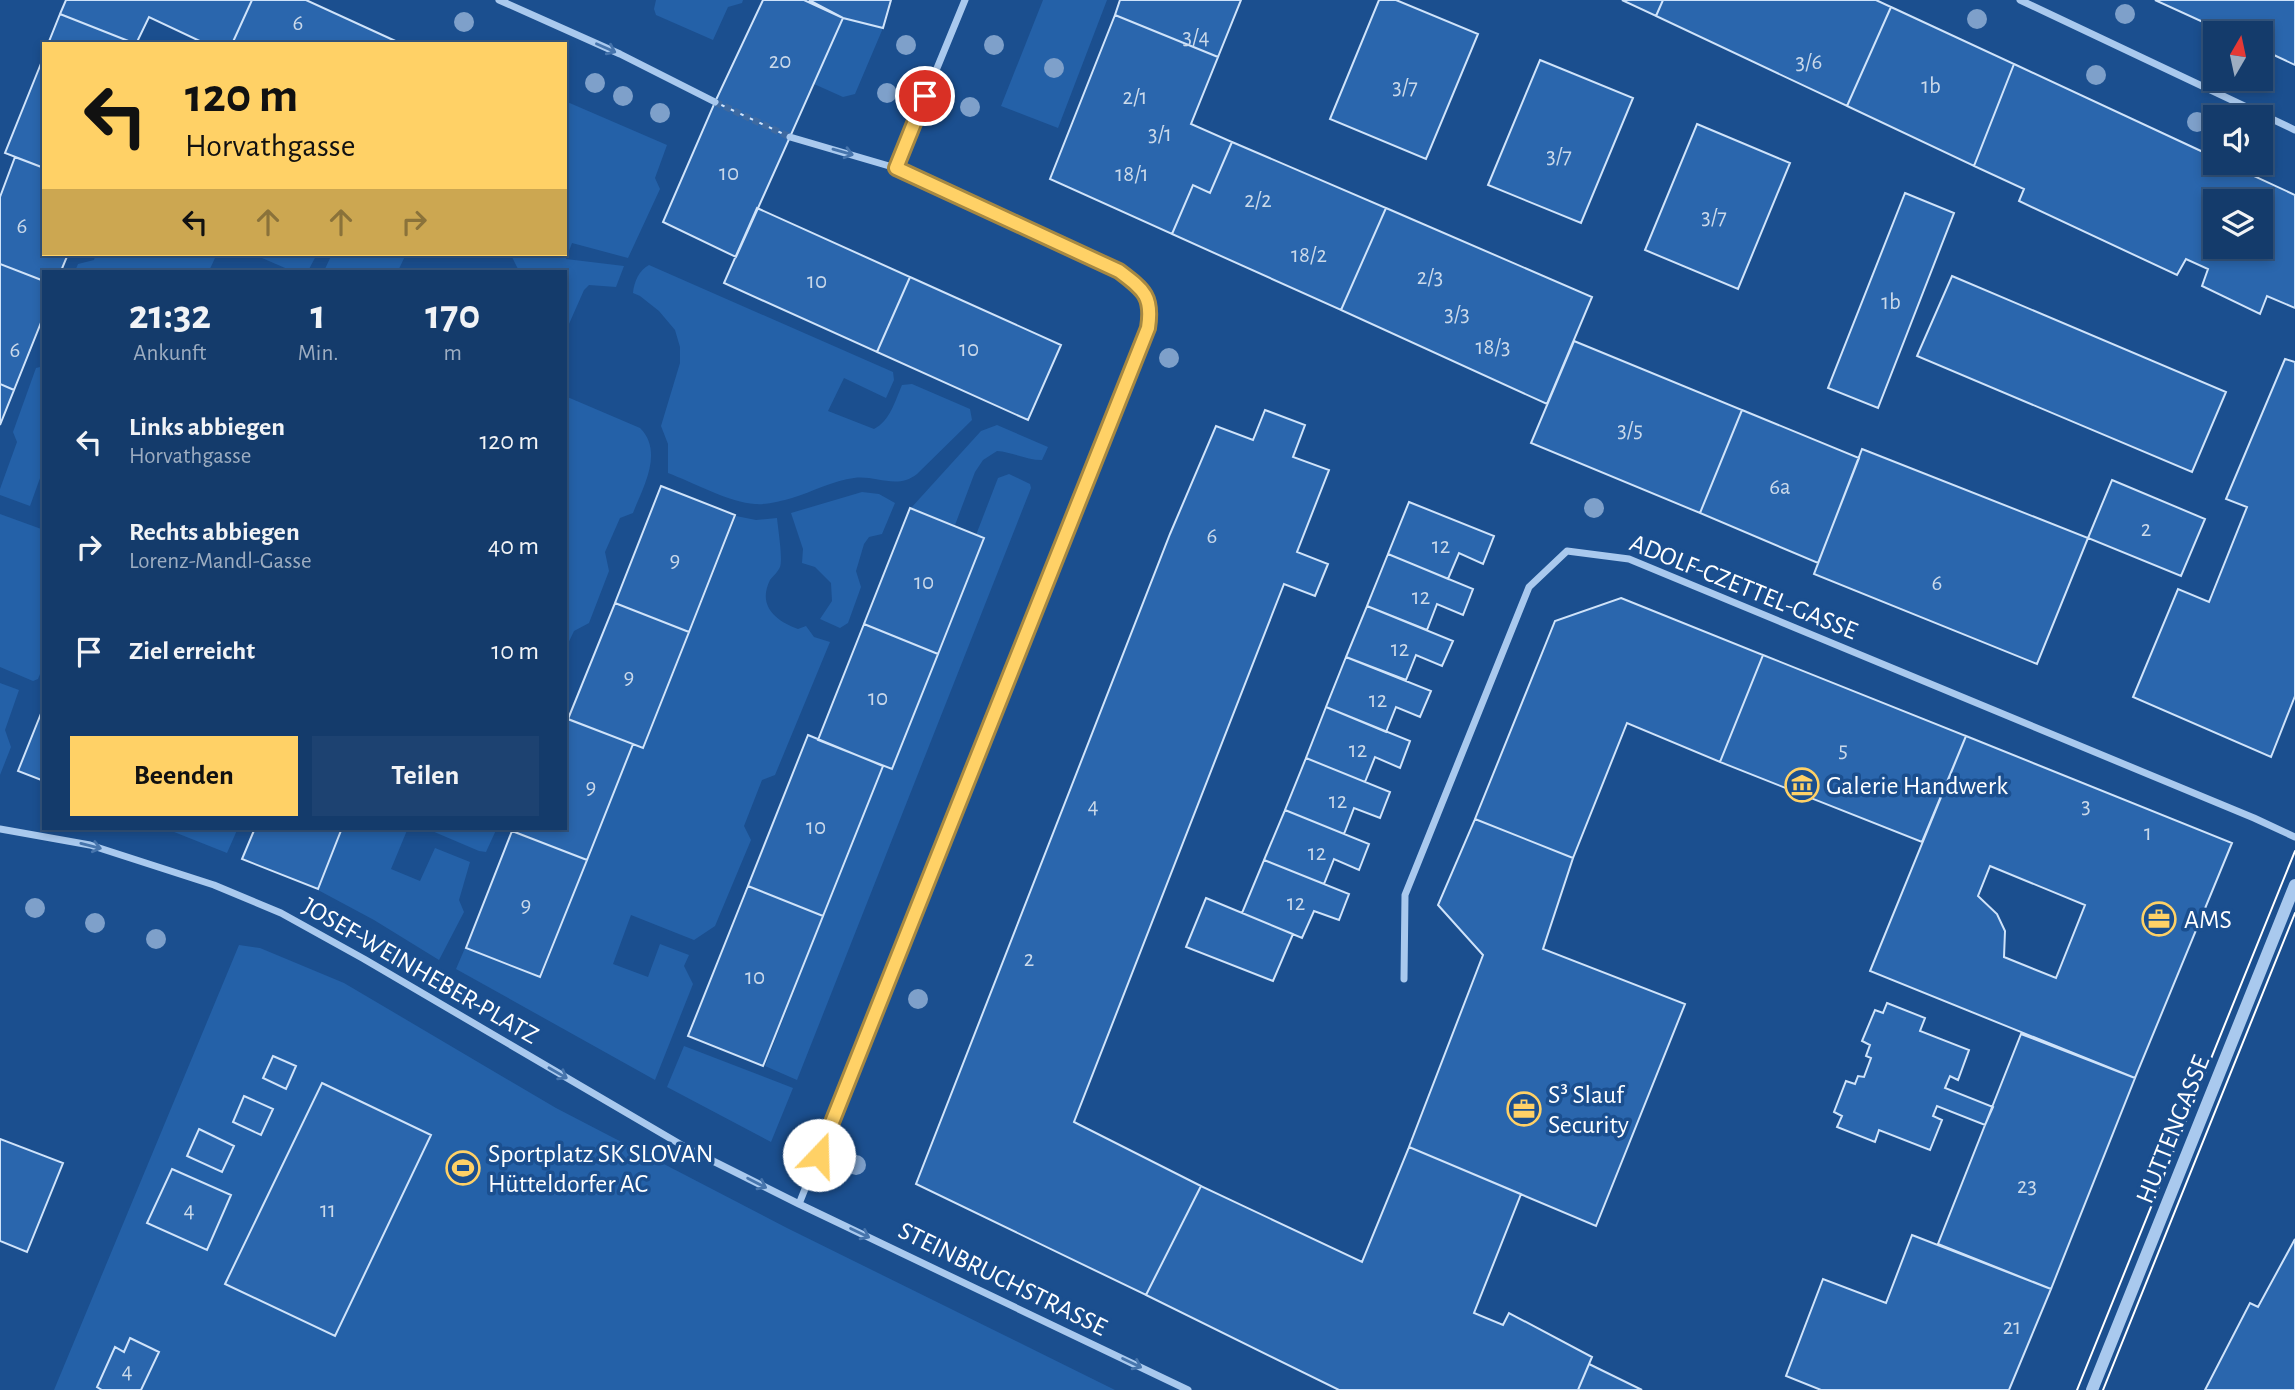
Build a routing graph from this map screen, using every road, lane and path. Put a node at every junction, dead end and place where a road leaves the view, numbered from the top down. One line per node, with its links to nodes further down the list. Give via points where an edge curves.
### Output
1 (499, 0): 4 (street, one-way to 4)
2 (965, 0): 7 (street)
3 (2020, 0): 5 (street)
4 (715, 102)
5 (2295, 130)
6 (790, 137): 7 (street, one-way to 7)
7 (896, 168): 12 (street, via 1119,271 1140,288 1151,307 1148,328 1098,457)
8 (0, 828): 12 (street, JOSEF-WEINHEBER-PLATZ, one-way to 12, via 90,845 214,885 281,914 685,1147)
9 (2295, 837): 11 (street, ADOLF-CZETTEL-GASSE, via 1629,559 1567,551 1529,587 1405,895)
10 (2295, 885): 14 (street, HUTTENGASSE)
11 (1405, 979)
12 (799, 1204): 13 (street, STEINBRUCHSTRASSE, one-way to 13)
13 (1188, 1390)
14 (2092, 1390)

